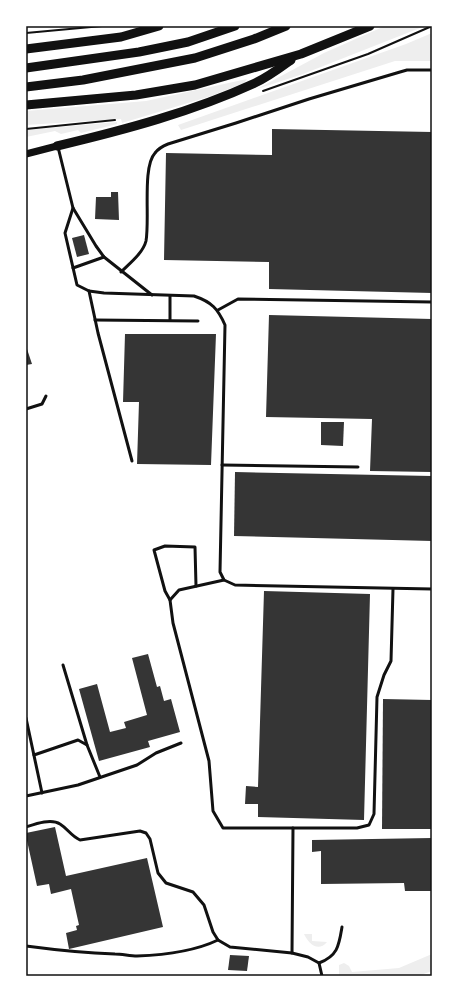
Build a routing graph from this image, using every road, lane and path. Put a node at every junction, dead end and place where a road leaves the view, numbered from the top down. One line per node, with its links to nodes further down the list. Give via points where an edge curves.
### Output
1 (102, 26): 6 (path)
2 (159, 26): 7 (highway, via 121,37)
3 (235, 26): 9 (highway, via 188,42 139,52)
4 (286, 26): 11 (highway, via 195,58 83,80)
5 (370, 26): 8 (highway)
6 (26, 33)
7 (26, 49)
8 (301, 54): 12 (highway, via 195,85 136,95); 13 (highway, via 256,82 180,112)
9 (26, 68)
10 (432, 70): 18 (lane, via 407,70 173,142 161,148 155,153 148,168 145,242 137,256)
11 (26, 87)
12 (26, 105)
13 (57, 146): 14 (street); 15 (lane)
14 (26, 154)
15 (73, 208): 16 (lane); 17 (lane, via 65,233)
16 (104, 257): 17 (lane); 18 (lane)
17 (73, 268): 19 (lane, via 77,285)
18 (121, 272): 20 (lane)
19 (89, 291): 20 (lane, via 104,294); 24 (lane)
20 (152, 295): 21 (lane)
21 (170, 296): 23 (lane, via 201,298); 25 (lane)
22 (432, 302): 23 (lane, via 238,299)
23 (218, 310): 30 (lane, via 225,325)
24 (95, 320): 25 (lane); 29 (lane)
25 (170, 320): 26 (lane)
26 (198, 321)
27 (46, 396): 28 (lane, via 42,404)
28 (26, 409)
29 (132, 461)
30 (222, 465): 31 (lane); 32 (lane, via 220,572)
31 (358, 467)
32 (224, 580): 33 (lane); 34 (lane, via 235,585)
33 (196, 586): 36 (lane, via 179,590); 36 (lane, via 195,547 165,546 154,550 165,591)
34 (393, 589): 35 (lane); 46 (lane, via 391,661 377,697 374,814 369,825 357,828)
35 (432, 590)
36 (170, 600): 46 (lane, via 172,623 209,761 213,811 223,828)
37 (63, 665): 40 (lane)
38 (26, 718): 41 (lane)
39 (181, 743): 42 (lane, via 156,752 137,765)
40 (87, 745): 41 (lane, via 78,740); 42 (lane)
41 (34, 755): 43 (lane)
42 (100, 777): 43 (lane, via 78,785)
43 (42, 792): 44 (lane)
44 (26, 796)
45 (26, 827): 48 (lane, via 49,821 59,823 80,840 133,831 146,834 150,839 158,873 166,883 193,892 204,905)
46 (293, 828): 50 (lane)
47 (342, 927): 51 (lane, via 338,948 328,959)
48 (218, 940): 49 (lane, via 184,950 135,956); 50 (lane, via 230,947)
49 (26, 946)
50 (292, 953): 51 (lane)
51 (319, 963): 52 (lane)
52 (322, 976)

